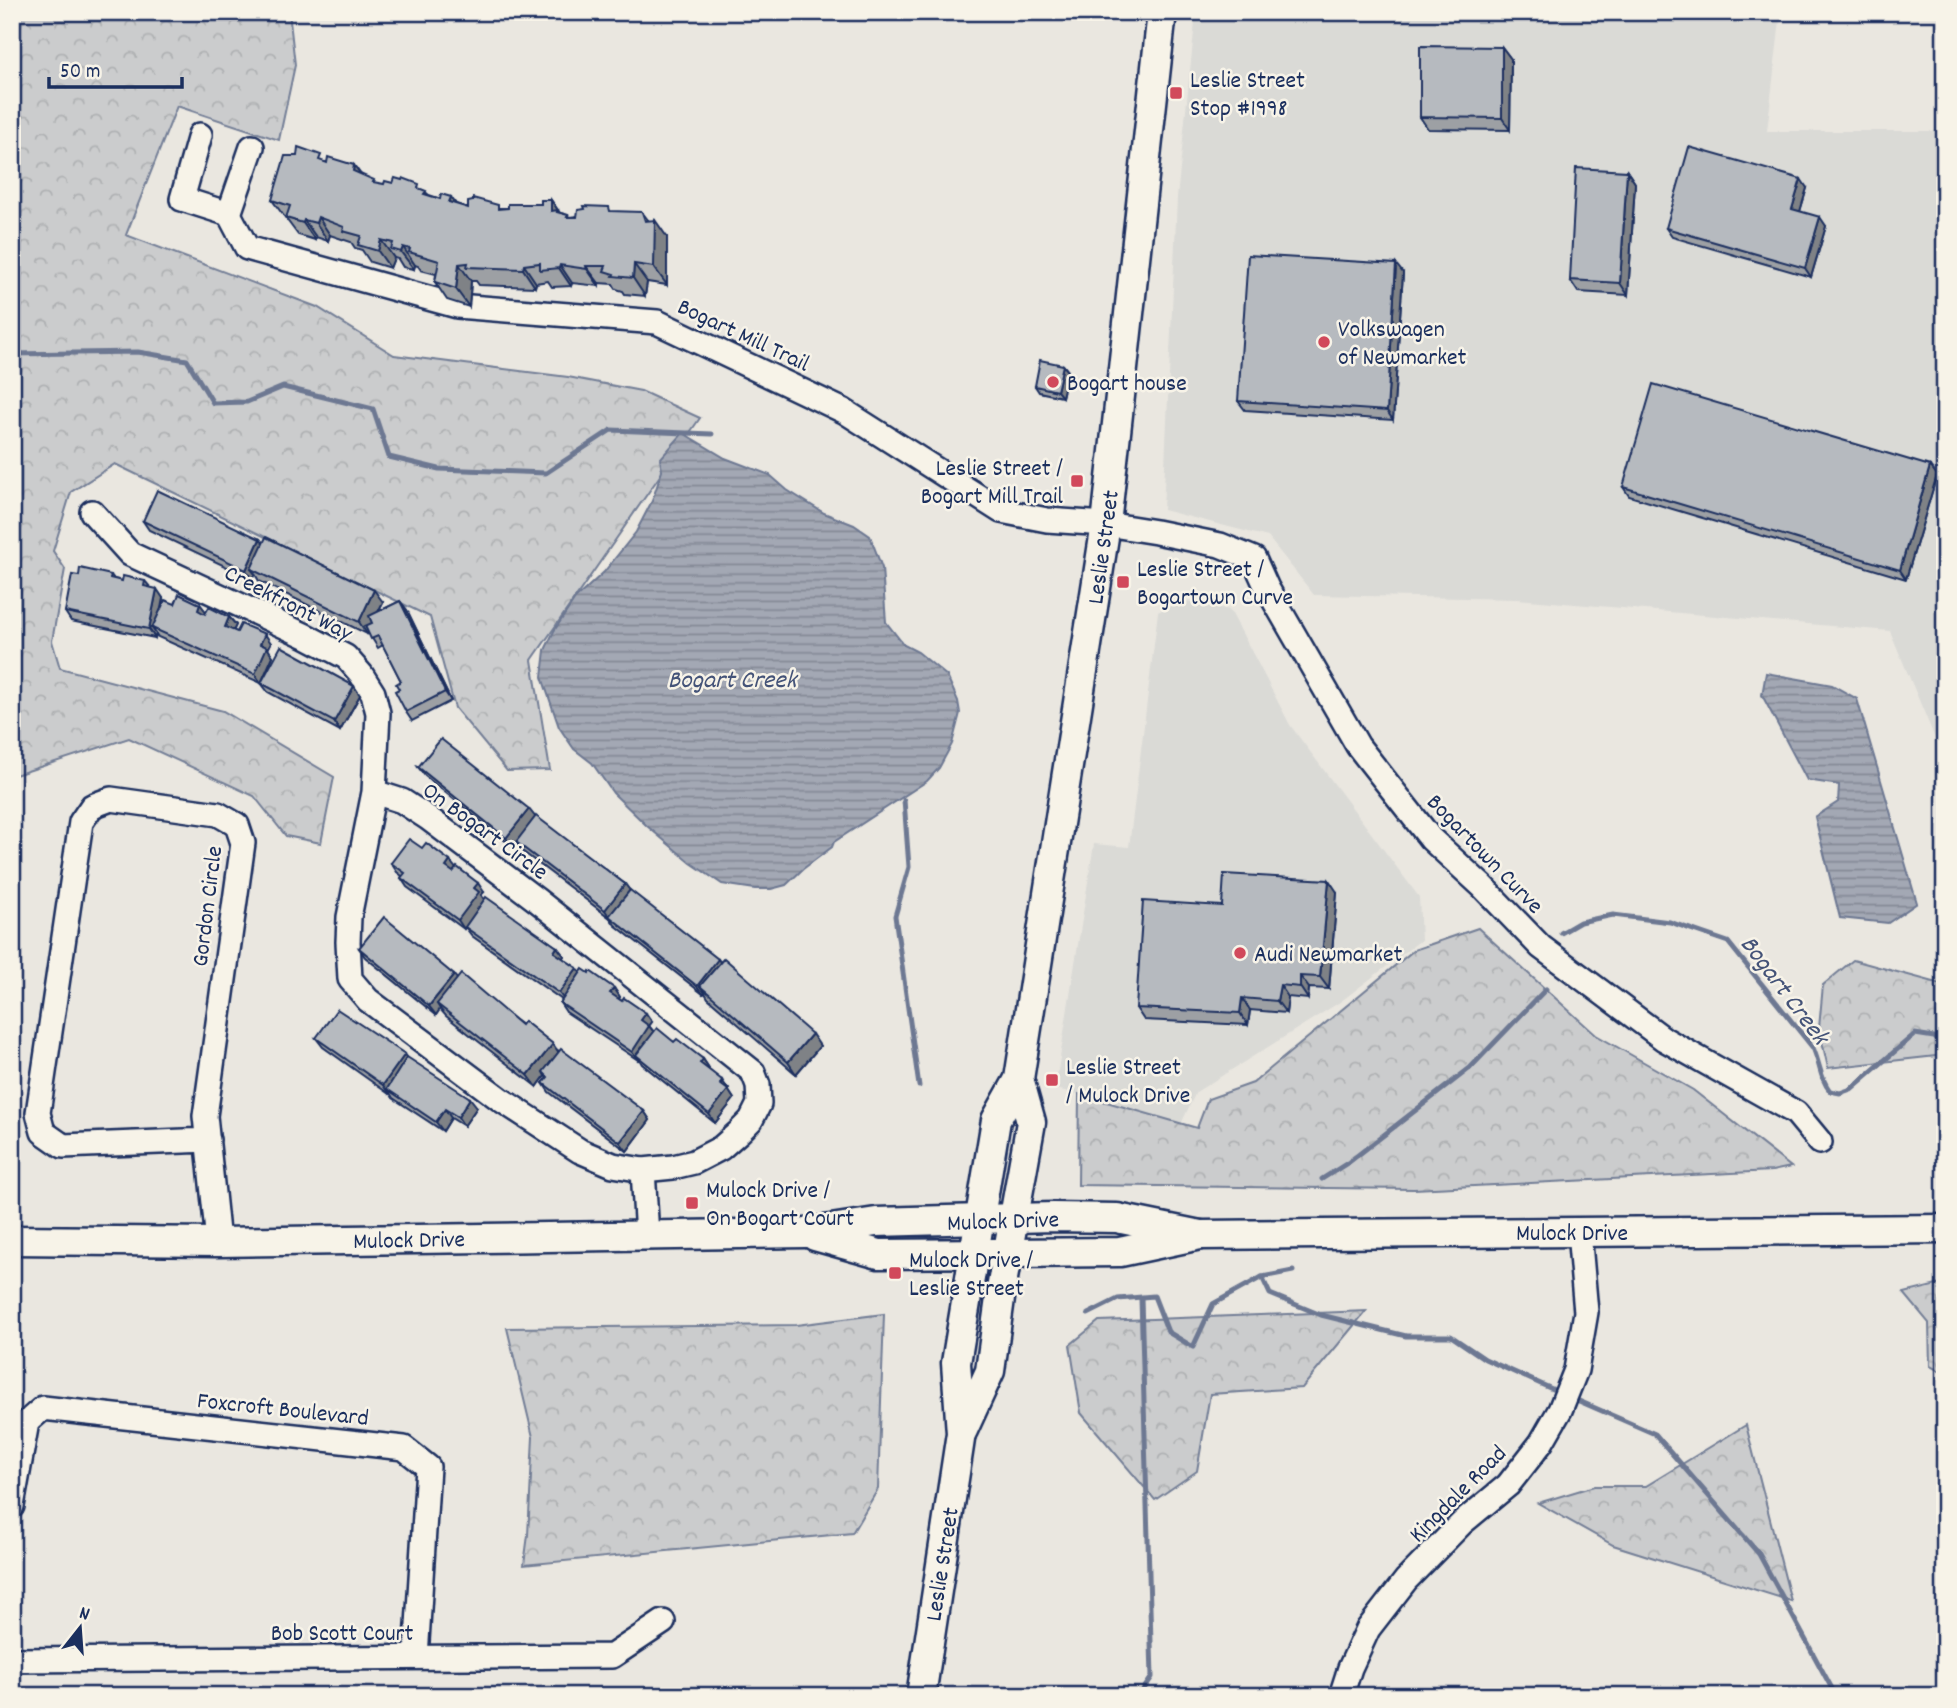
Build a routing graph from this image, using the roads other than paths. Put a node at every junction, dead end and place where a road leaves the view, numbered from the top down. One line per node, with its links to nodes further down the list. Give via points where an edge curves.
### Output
1 (1162, 12): 6 (main road, Leslie Street)
2 (200, 135): 4 (street, via 182,199)
3 (252, 147): 4 (street)
4 (229, 214): 6 (street, Bogart Mill Trail, via 247,248 457,306 657,322 844,411 1001,511)
5 (92, 512): 7 (street, Creekfront Way, via 131,555 346,657 373,693 378,713)
6 (1106, 524): 8 (main road, Leslie Street); 10 (street, Bogartown Curve, via 1220,545 1254,559 1358,746 1431,839 1541,947 1664,1039 1796,1113)
7 (374, 792): 11 (street, On Bogart Circle, via 349,917 350,979 368,1000 500,1099 580,1151 613,1165); 11 (street, On Bogart Circle, via 402,801 428,818 753,1072 758,1104 751,1121 739,1132 694,1162)
8 (1019, 1079): 12 (main road, Leslie Street, via 1031,1122); 13 (main road, Leslie Street, via 996,1120)
9 (208, 1140): 9 (street, Gordon Circle, via 205,1116 243,844 237,825 218,814 110,799 92,806 81,822 38,1113 43,1132 63,1146); 20 (street, Gordon Circle)
10 (1820, 1142)
11 (643, 1170): 17 (street)
12 (1015, 1219): 13 (main road, Mulock Drive); 18 (main road, Mulock Drive, via 1117,1218); 21 (main road, Leslie Street)
13 (981, 1220): 16 (main road, Mulock Drive, via 876,1223); 22 (main road, Leslie Street)
14 (1945, 1229): 15 (main road, Mulock Drive)
15 (1579, 1232): 18 (main road, Mulock Drive); 29 (street, Kingdale Road, via 1586,1312 1576,1370 1560,1410 1541,1443 1507,1485 1406,1580 1368,1629)
16 (805, 1233): 17 (main road, Mulock Drive); 22 (main road, Mulock Drive, via 879,1254)
17 (647, 1236): 20 (main road, Mulock Drive)
18 (1200, 1236): 21 (main road, Mulock Drive, via 1120,1252)
19 (12, 1240): 20 (main road, Mulock Drive)
20 (218, 1242)
21 (1009, 1253): 22 (main road, Mulock Drive); 23 (main road, Leslie Street, via 990,1371)
22 (974, 1254): 23 (main road, Leslie Street, via 956,1363)
23 (961, 1433): 28 (main road, Leslie Street)
24 (12, 1506): 26 (street, Foxcroft Boulevard, via 27,1422 43,1408 404,1448 428,1467)
25 (663, 1622): 26 (street, Bob Scott Court, via 612,1656)
26 (416, 1657): 27 (street, Bob Scott Court)
27 (12, 1660)
28 (921, 1696)
29 (1341, 1696)

